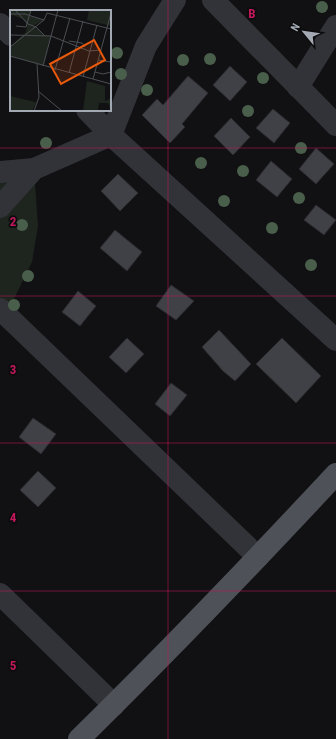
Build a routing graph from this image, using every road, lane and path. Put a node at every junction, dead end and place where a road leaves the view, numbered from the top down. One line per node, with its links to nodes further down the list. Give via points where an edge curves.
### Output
1 (175, 0): 9 (street, via 146,46)
2 (212, 0): 6 (street)
3 (0, 24): 5 (street)
4 (336, 26): 6 (street)
5 (10, 33)
6 (298, 87): 8 (street)
7 (88, 111): 9 (street)
8 (336, 125)
9 (111, 135): 10 (street); 14 (street)
10 (34, 169): 11 (street); 12 (street)
11 (0, 172)
12 (0, 207)
13 (0, 309): 16 (street)
14 (336, 340)
15 (336, 474): 16 (main road)
16 (258, 557): 18 (main road)
17 (0, 594): 18 (street)
18 (114, 705): 19 (main road)
19 (79, 739)

